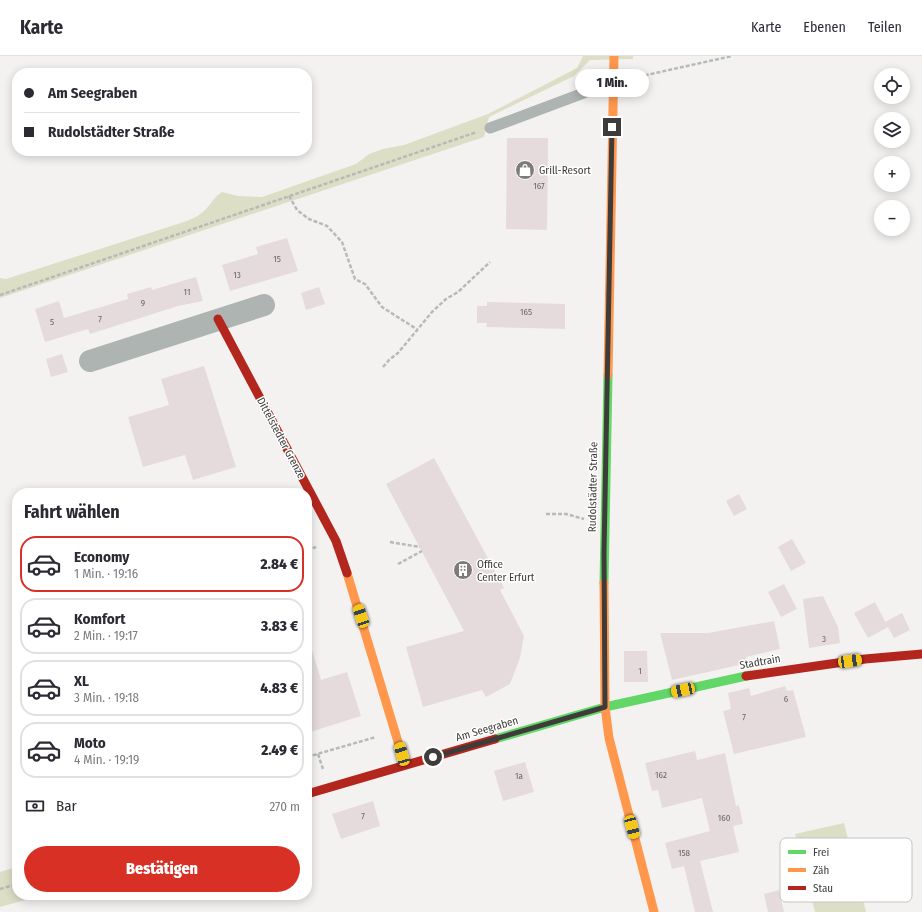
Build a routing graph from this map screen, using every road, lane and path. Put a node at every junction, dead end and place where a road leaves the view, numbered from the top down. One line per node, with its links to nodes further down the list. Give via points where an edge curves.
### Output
1 (614, 56): 3 (street, Rudolstädter Straße)
2 (732, 56): 3 (path)
3 (613, 82): 4 (lane); 24 (street, Rudolstädter Straße, via 604,523)
4 (490, 128): 5 (path)
5 (289, 196): 7 (path); 10 (path, via 297,210 309,219 326,226 342,242 354,279 365,284 382,307)
6 (490, 262): 10 (path, via 458,292 446,299)
7 (0, 295)
8 (264, 305): 9 (street)
9 (218, 319): 11 (street); 13 (street, Dittelstedter Grenze)
10 (418, 330): 12 (path)
11 (90, 362)
12 (383, 367)
13 (307, 488)
14 (312, 497): 16 (street, Dittelstedter Grenze)
15 (546, 514): 17 (path, via 566,514)
16 (322, 516): 18 (lane); 25 (street, Dittelstedter Grenze, via 344,562)
17 (584, 520)
18 (312, 521)
19 (390, 542): 20 (path)
20 (420, 548)
21 (422, 551): 22 (path)
22 (398, 564)
23 (922, 654): 24 (street, Stadtrain, via 761,673)
24 (605, 707): 27 (street, Am Seegraben); 31 (street, Rudolstädter Straße, via 609,738)
25 (395, 731): 26 (path); 27 (street, Dittelstedter Grenze)
26 (312, 756)
27 (405, 765): 28 (street, Am Seegraben)
28 (312, 793)
29 (12, 885): 30 (path)
30 (0, 889)
31 (654, 912)

